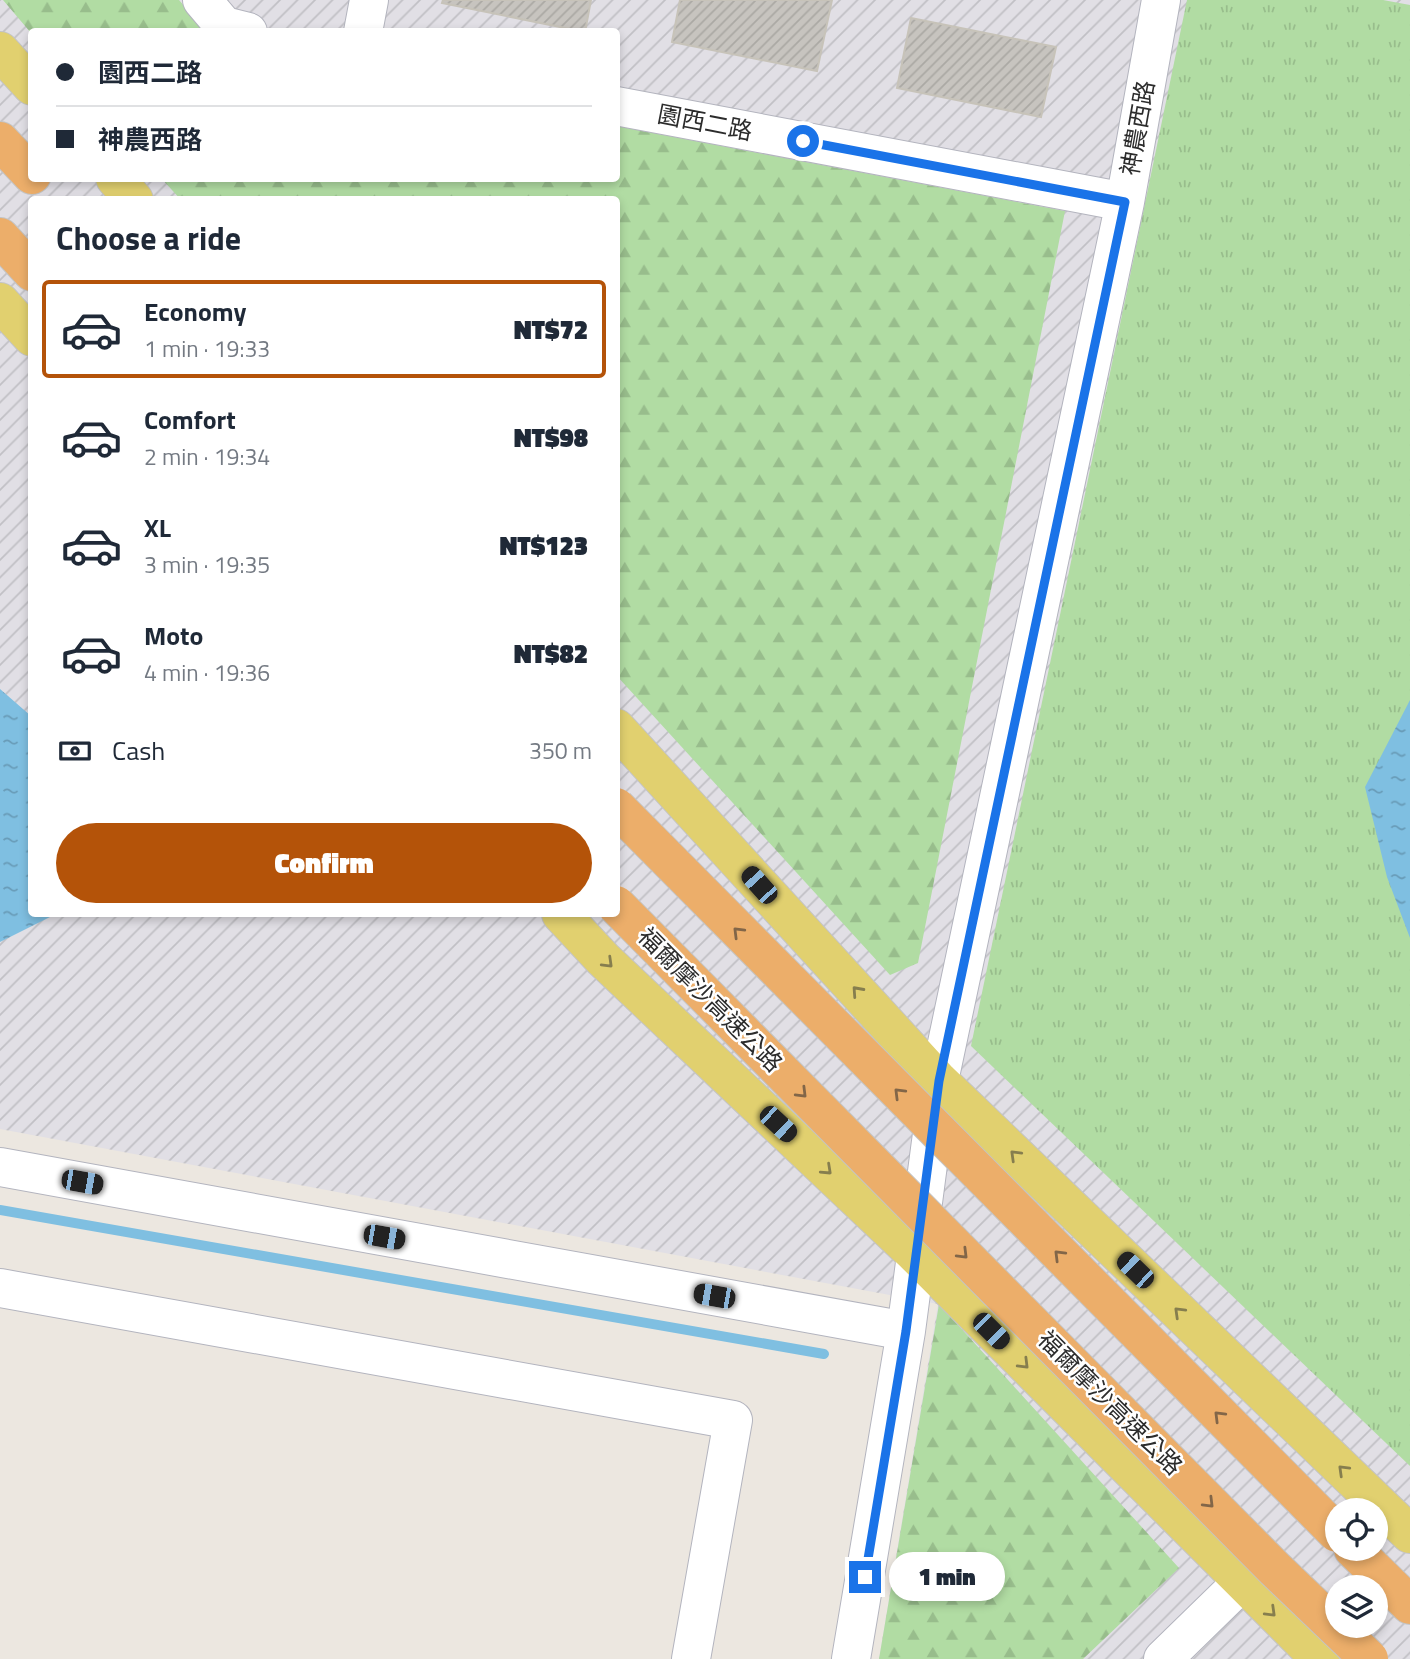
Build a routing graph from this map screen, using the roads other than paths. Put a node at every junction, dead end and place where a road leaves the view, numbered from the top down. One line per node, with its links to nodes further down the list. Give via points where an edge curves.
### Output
1 (202, 0): 4 (street, via 224,26)
2 (369, 0): 5 (street)
3 (1161, 0): 15 (street, 神農西路)
4 (232, 28)
5 (364, 28)
6 (0, 51): 7 (main road)
7 (28, 82)
8 (620, 107): 15 (street, 園西二路)
9 (0, 141): 10 (highway)
10 (28, 172)
11 (38, 182): 13 (highway)
12 (118, 182): 14 (main road)
13 (50, 196)
14 (131, 196)
15 (1125, 202): 24 (street, 神農西路)
16 (0, 237): 17 (highway)
17 (28, 268)
18 (0, 302): 19 (main road)
19 (28, 333)
20 (620, 732): 24 (main road, one-way to 20)
21 (620, 811): 29 (highway, one-way to 21, bridge)
22 (620, 909): 38 (highway, 福爾摩沙高速公路, one-way to 38, bridge)
23 (564, 917): 26 (main road, one-way to 26)
24 (939, 1081): 26 (street, 神農西路); 30 (main road, one-way to 24)
25 (0, 1167): 28 (street)
26 (915, 1253): 28 (street, 神農西路); 32 (main road, one-way to 32)
27 (0, 1288): 34 (street, via 733,1420)
28 (906, 1331): 35 (street, 神農西路)
29 (1325, 1521)
30 (1410, 1534)
31 (1365, 1561): 33 (highway)
32 (1241, 1583): 36 (street); 37 (main road, one-way to 37)
33 (1410, 1605)
34 (691, 1659)
35 (851, 1659)
36 (1163, 1659)
37 (1320, 1659)
38 (1369, 1659)

